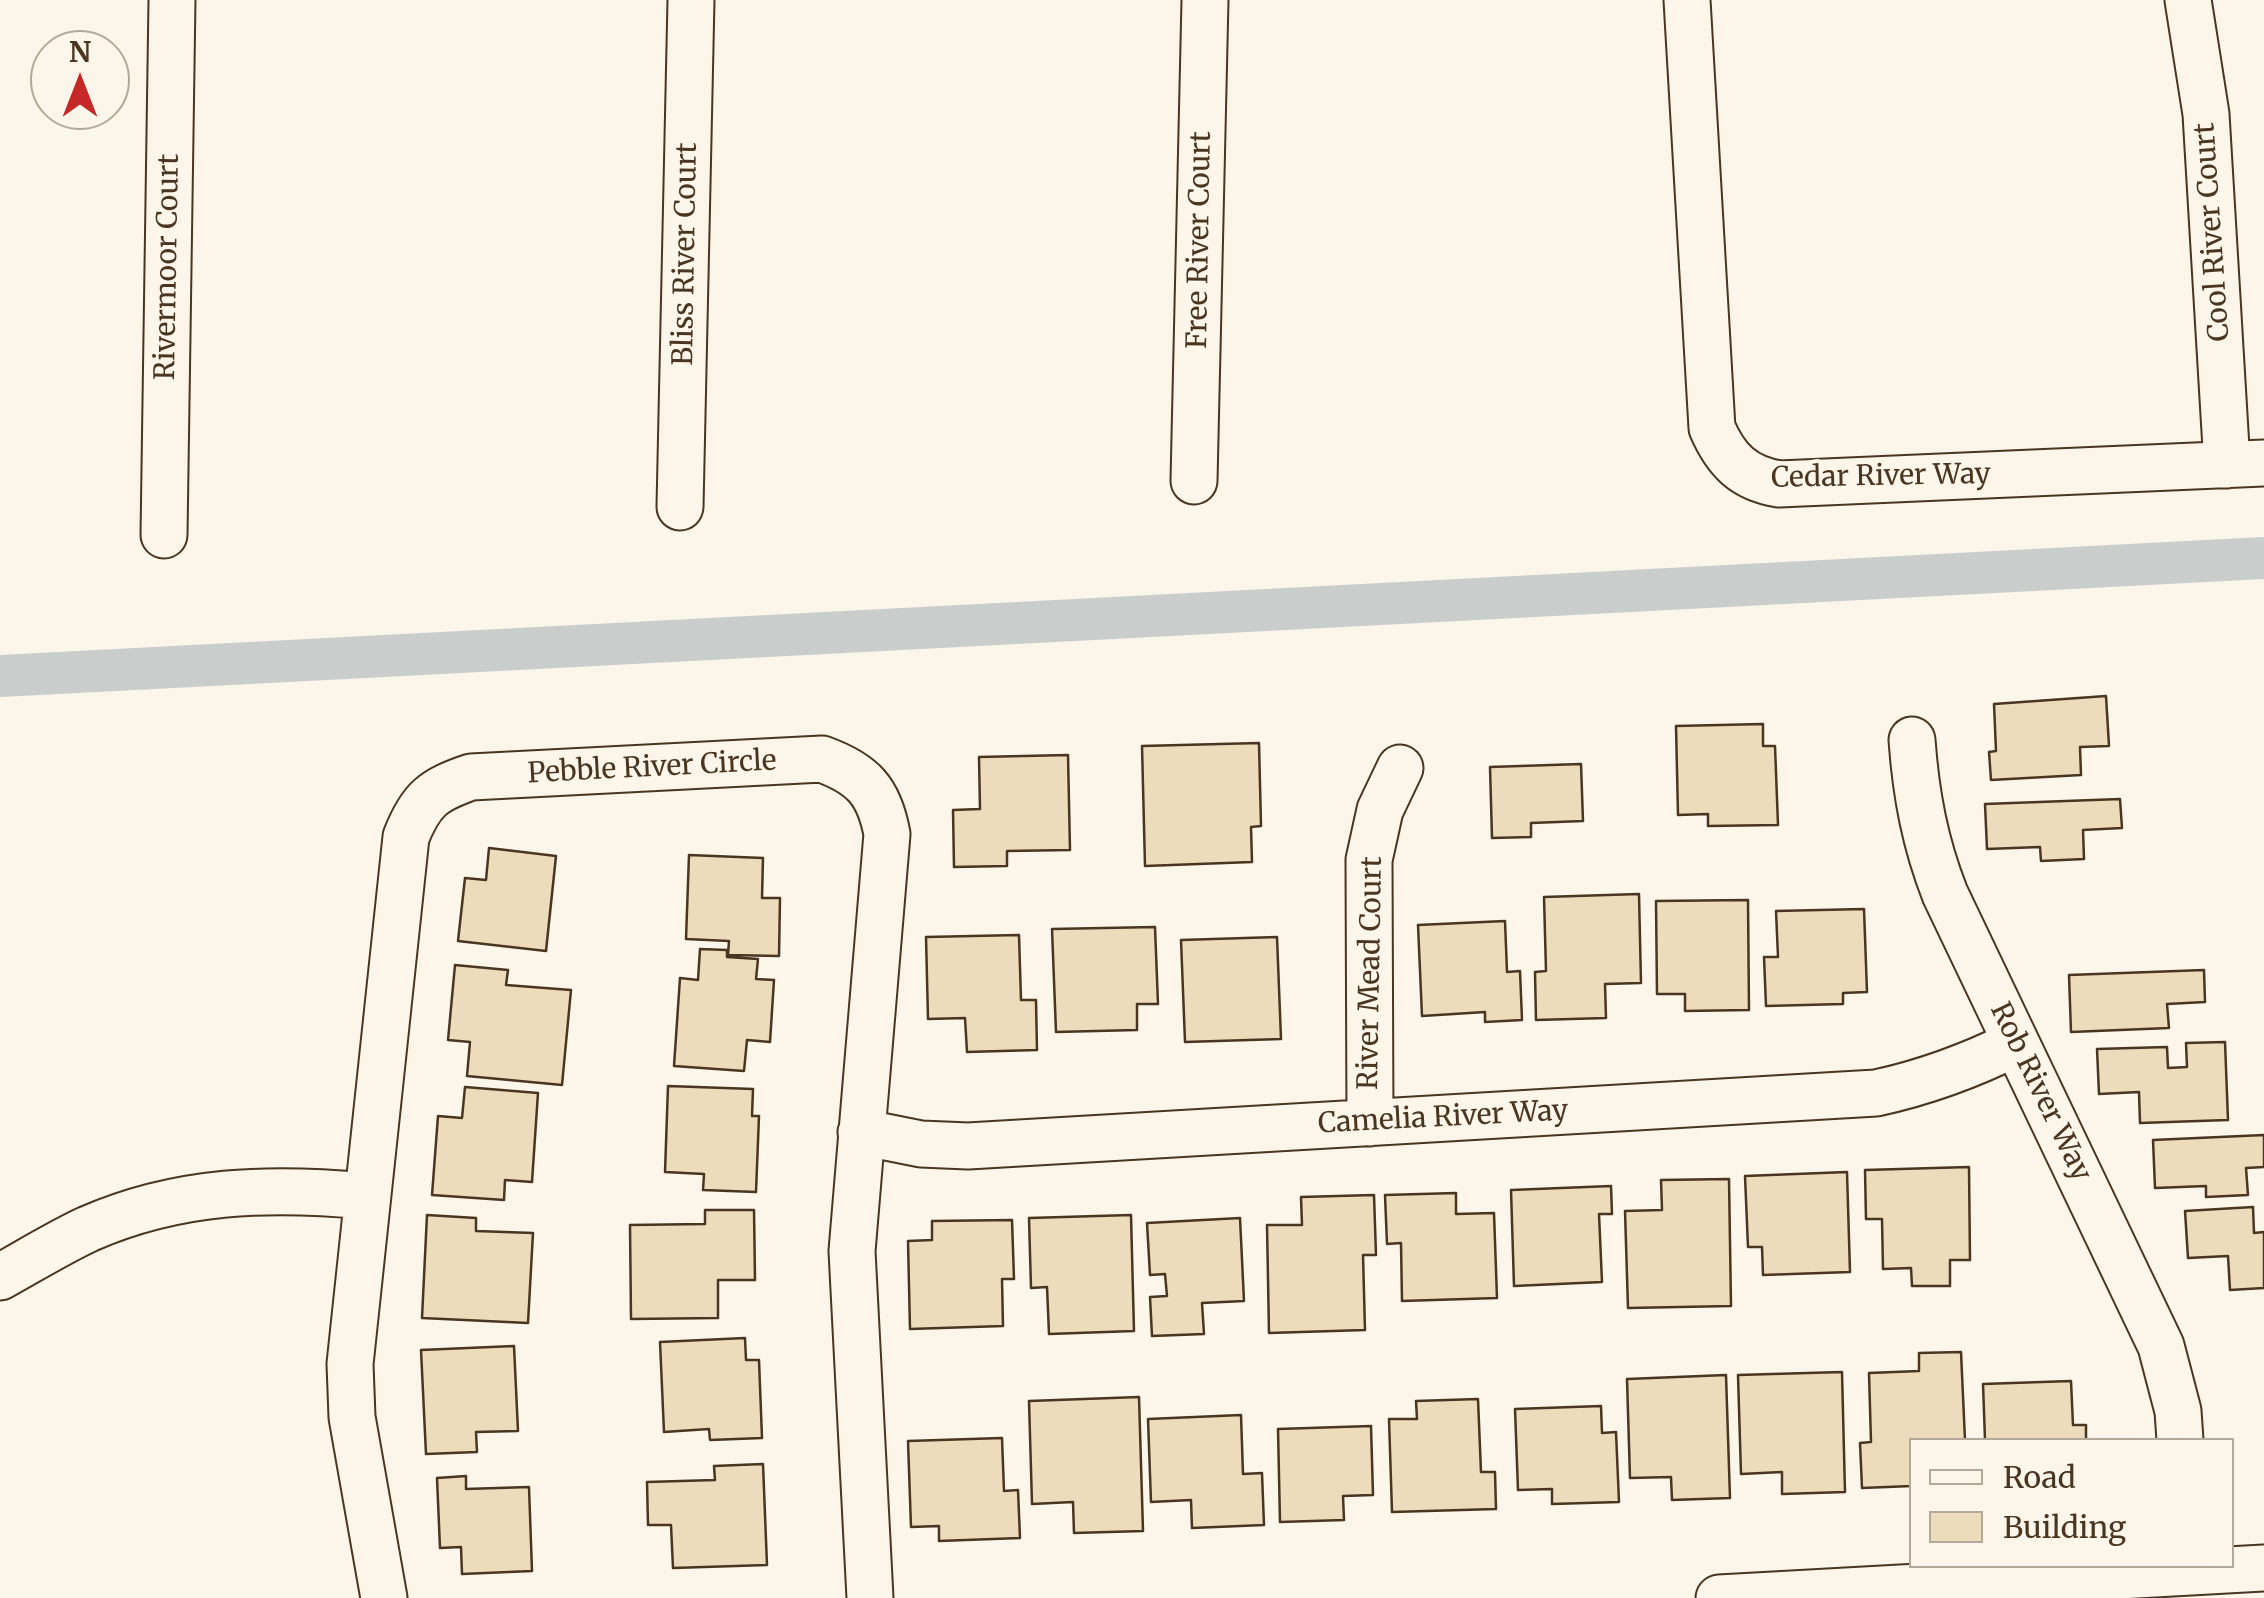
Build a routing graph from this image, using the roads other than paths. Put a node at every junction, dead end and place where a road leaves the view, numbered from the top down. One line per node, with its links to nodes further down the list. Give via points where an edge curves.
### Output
1 (172, 0): 9 (street, Rivermoor Court)
2 (691, 0): 8 (street, Bliss River Court)
3 (1205, 0): 7 (street, Free River Court)
4 (1687, 0): 6 (street, Cedar River Way, via 1712,428 1723,454 1742,472 1778,484)
5 (2188, 0): 6 (street, Cool River Court)
6 (2246, 464)
7 (1194, 481)
8 (680, 508)
9 (164, 535)
10 (1912, 740): 12 (street, Rob River Way, via 1928,852)
11 (1400, 768): 13 (street, River Mead Court, via 1380,810 1368,860)
12 (2016, 1043): 13 (street, Camelia River Way, via 1955,1072 1876,1093); 17 (street, Rob River Way, via 2160,1346)
13 (1370, 1123): 14 (street, Camelia River Way, via 968,1146)
14 (861, 1132): 15 (street, Pebble River Circle, via 886,834 869,786 849,768 822,759 471,776 426,800 406,837); 21 (street, Pebble River Circle, via 852,1251)
15 (367, 1196): 16 (street, via 264,1189 188,1198 87,1230); 20 (street, Pebble River Circle, via 350,1364 352,1417)
16 (0, 1277)
17 (2180, 1438)
18 (2264, 1568): 19 (street)
19 (2189, 1569): 22 (street)
20 (384, 1598)
21 (870, 1598)
22 (1718, 1598)

